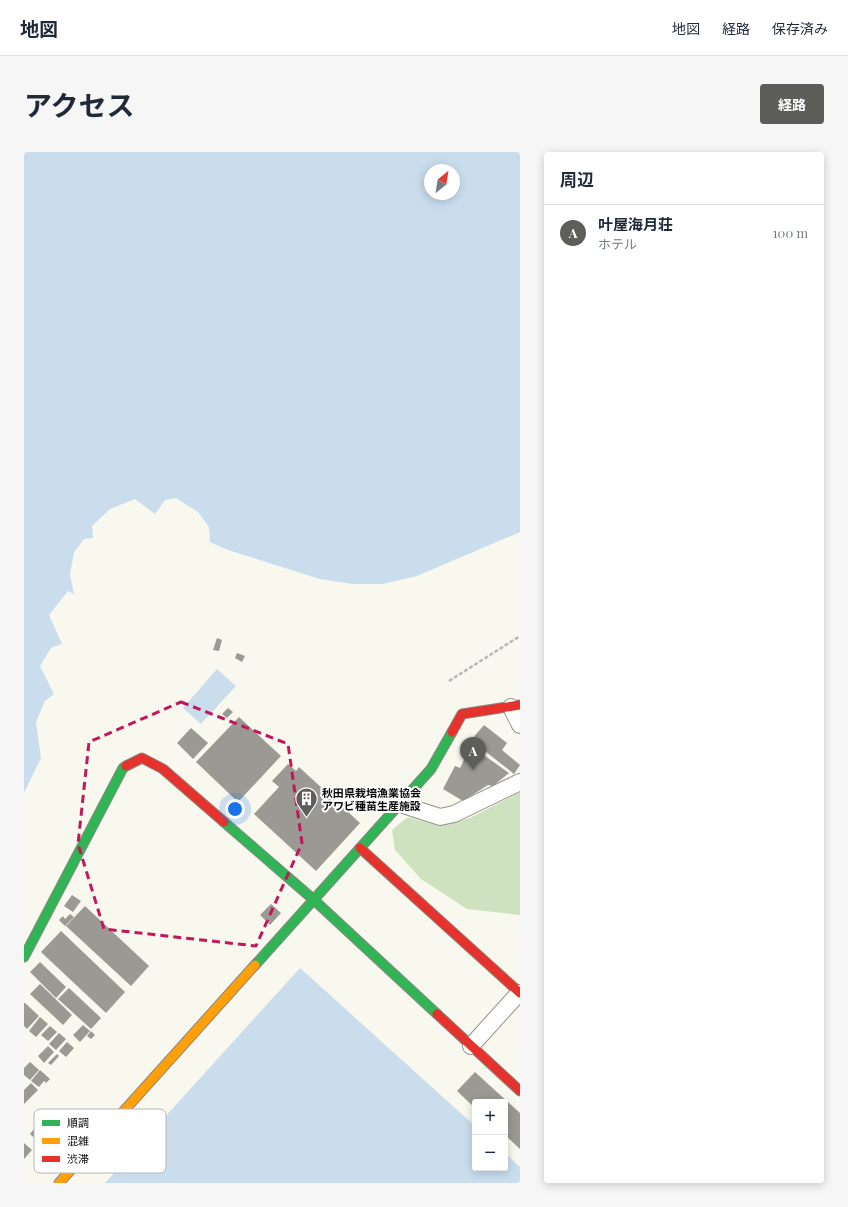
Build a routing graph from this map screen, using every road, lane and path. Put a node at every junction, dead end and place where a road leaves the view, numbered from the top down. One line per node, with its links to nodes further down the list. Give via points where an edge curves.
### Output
1 (520, 636): 2 (path)
2 (449, 681)
3 (516, 706): 4 (street); 6 (street, via 462,714 431,769)
4 (520, 725)
5 (520, 782): 6 (street, via 454,814 440,817)
6 (400, 804): 7 (street)
7 (360, 848): 8 (street); 10 (street)
8 (314, 900): 9 (street, via 164,769 142,758 123,768); 11 (street); 13 (street)
9 (24, 957)
10 (520, 993): 11 (street)
11 (471, 1046): 12 (street)
12 (520, 1091)
13 (126, 1109)
14 (68, 1173): 15 (street)
15 (59, 1183)

